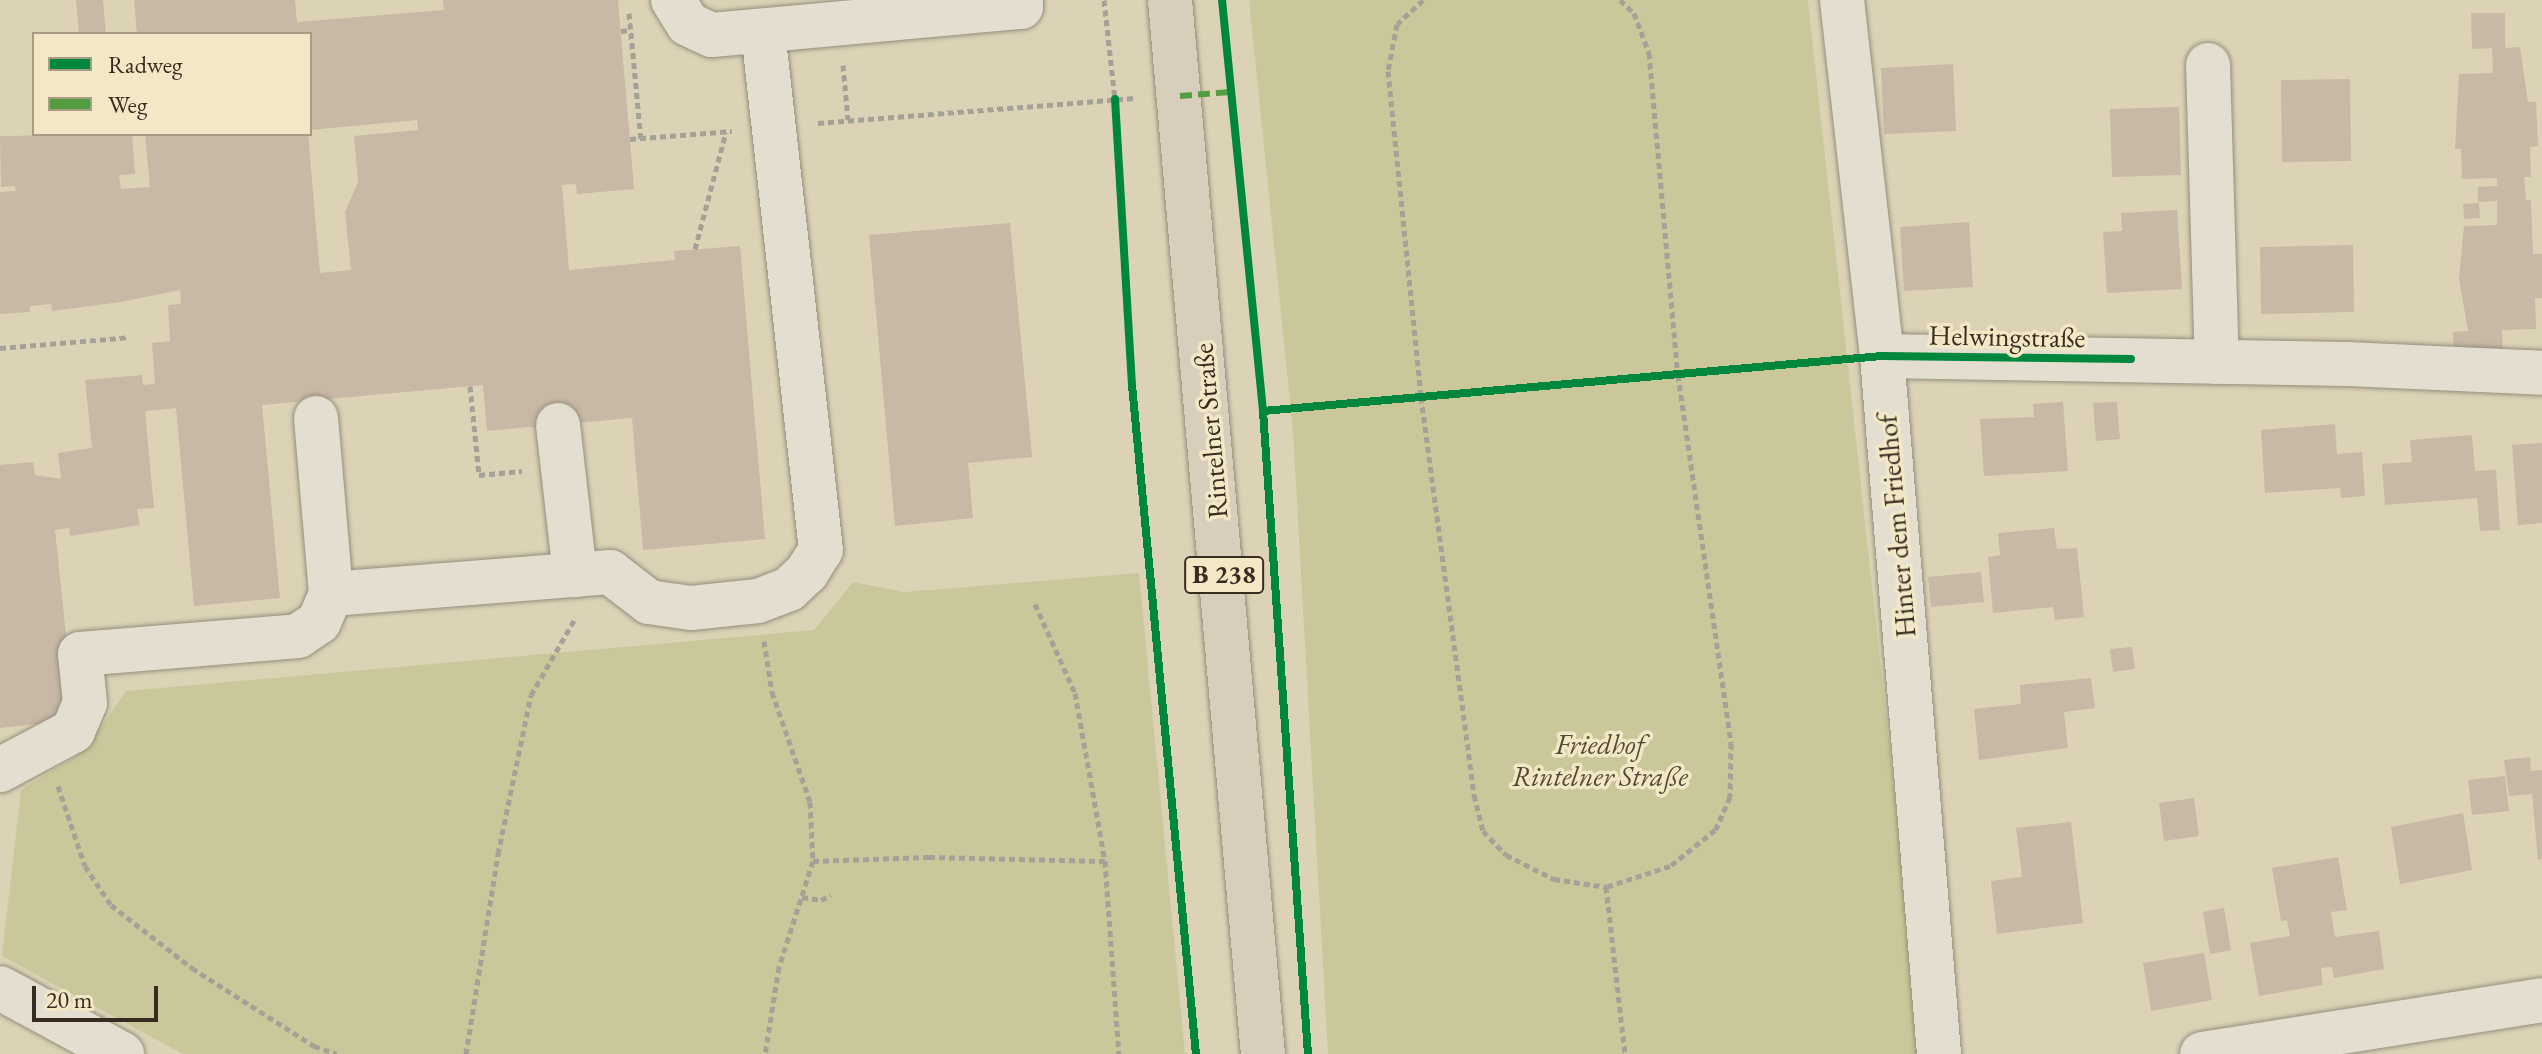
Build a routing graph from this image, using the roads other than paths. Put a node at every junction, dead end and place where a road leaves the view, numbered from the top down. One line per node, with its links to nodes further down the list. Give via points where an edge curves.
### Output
1 (673, 0): 5 (street, via 688,24 712,35)
2 (1021, 0): 5 (street, via 1021,7)
3 (1170, 0): 18 (main road, Rintelner Straße / B 238)
4 (1842, 0): 7 (street, Hinter dem Friedhof)
5 (763, 31): 12 (street, via 821,550 789,589 758,601 691,608 649,602 610,572)
6 (2208, 65): 8 (street)
7 (1882, 356): 8 (street, Helwingstraße); 19 (street, Hinter dem Friedhof)
8 (2217, 362): 9 (street, Helwingstraße)
9 (2542, 373)
10 (316, 418): 13 (street)
11 (558, 425): 12 (street)
12 (588, 574): 13 (street)
13 (331, 594): 14 (street, via 319,622 298,636 80,654 85,703 73,731)
14 (0, 770)
15 (0, 988): 17 (street)
16 (2542, 1000): 20 (street)
17 (122, 1054)
18 (1263, 1054)
19 (1939, 1054)
20 (2202, 1054)

